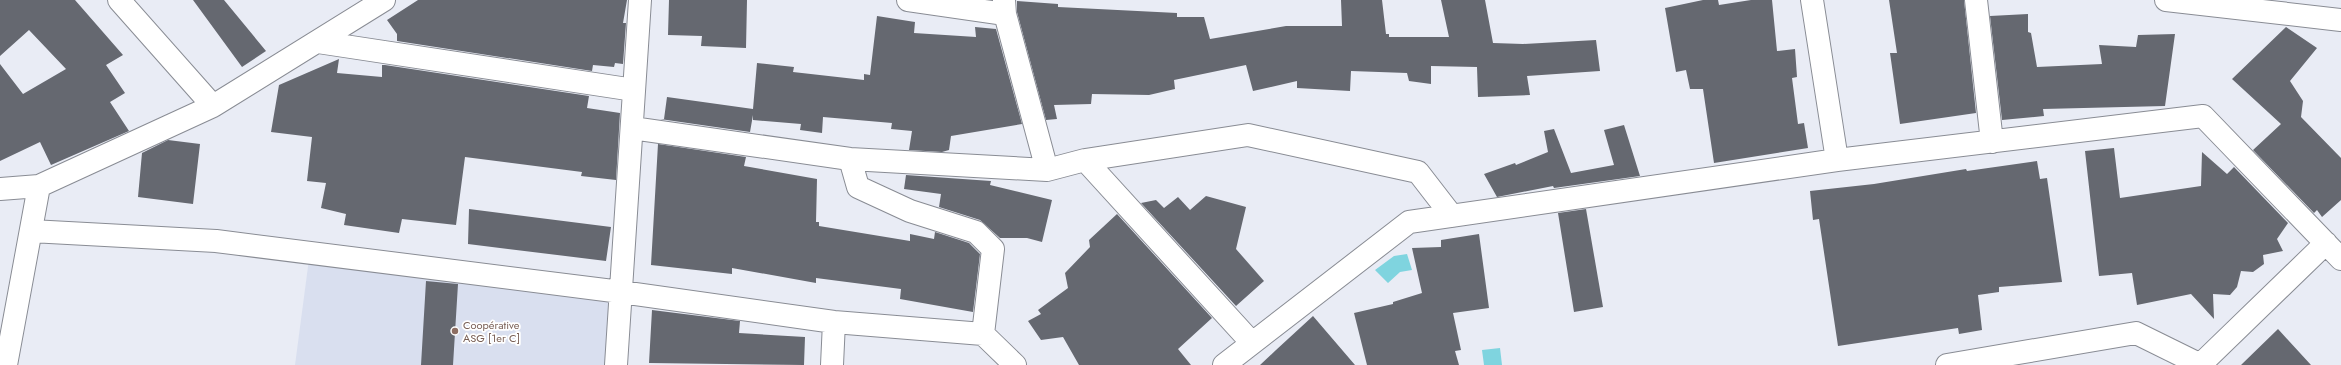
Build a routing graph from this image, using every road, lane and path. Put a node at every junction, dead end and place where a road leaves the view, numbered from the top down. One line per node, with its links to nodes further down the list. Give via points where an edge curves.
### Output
1 (119, 0): 12 (street)
2 (384, 0): 10 (street)
3 (640, 0): 11 (street)
4 (908, 0): 8 (street)
5 (1812, 0): 17 (street)
6 (1976, 0): 14 (street)
7 (2166, 0): 9 (street)
8 (1004, 7): 18 (street)
9 (2341, 20)
10 (318, 42): 11 (street); 12 (street)
11 (634, 90): 13 (street)
12 (213, 106): 19 (street)
13 (632, 128): 15 (street); 25 (street)
14 (1992, 142): 17 (street); 23 (street, via 2203,116)
15 (850, 159): 18 (street, via 1010,170); 27 (street, via 858,187 910,211 976,232 993,249)
16 (1085, 160): 18 (street); 21 (street, via 1248,135 1418,172); 28 (street)
17 (1837, 160): 21 (street)
18 (1047, 170)
19 (40, 186): 20 (street); 22 (street)
20 (0, 189)
21 (1452, 216): 28 (street, via 1409,222)
22 (31, 231): 25 (street, via 216,241); 29 (street)
23 (2326, 243): 24 (street); 35 (street)
24 (2341, 259)
25 (621, 292): 26 (street); 30 (street)
26 (834, 322): 27 (street); 31 (street)
27 (984, 334): 32 (street)
28 (1252, 343): 33 (street)
29 (6, 365)
30 (616, 365)
31 (832, 365)
32 (1015, 365)
33 (1224, 365)
34 (1947, 365): 35 (street, via 2136,333)
35 (2201, 365)

